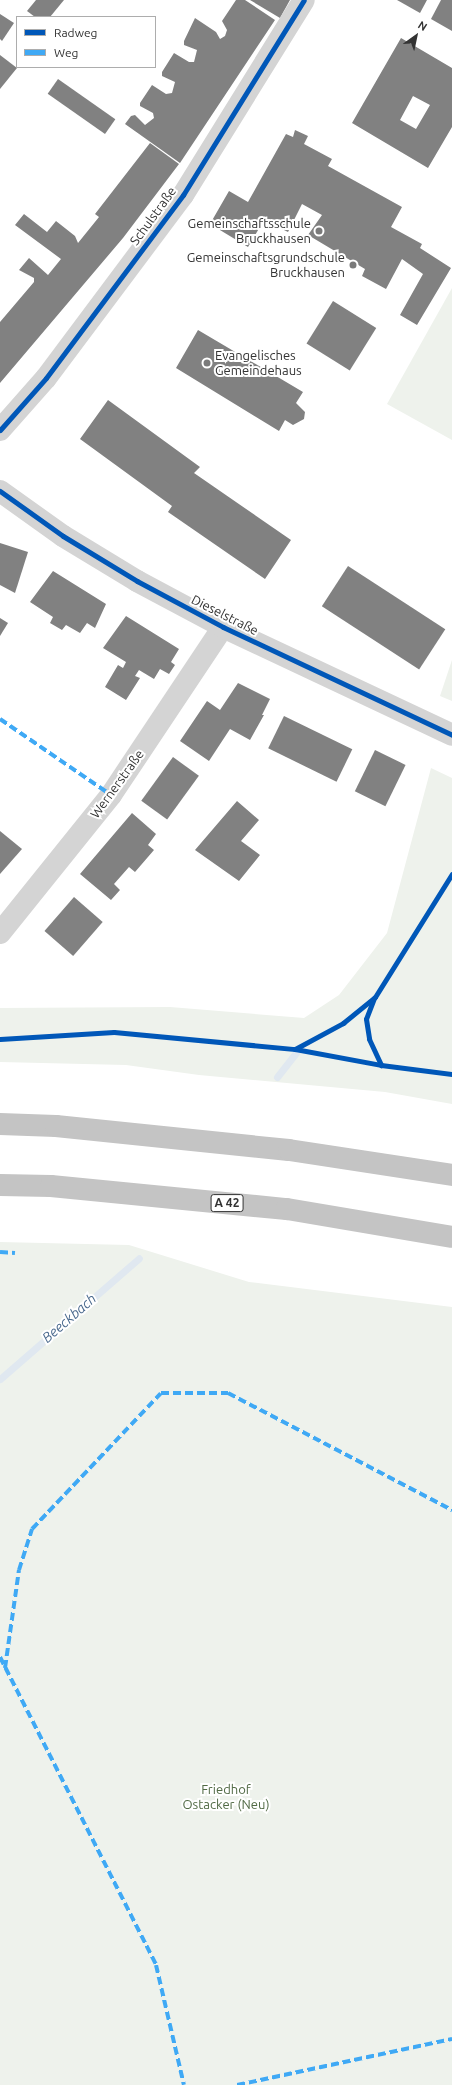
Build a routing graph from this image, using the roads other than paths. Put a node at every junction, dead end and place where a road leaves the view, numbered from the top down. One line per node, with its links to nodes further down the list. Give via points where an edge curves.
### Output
1 (304, 0): 2 (street, Schulstraße, via 183,195 46,378)
2 (0, 430)
3 (0, 492): 4 (street, Dieselstraße, via 131,577)
4 (223, 627): 5 (street, Dieselstraße); 6 (street, Wernerstraße, via 111,795)
5 (452, 735)
6 (0, 933)
7 (0, 1124): 8 (highway, via 56,1126 289,1150)
8 (452, 1176)
9 (0, 1184): 10 (highway, A 42, via 51,1186 287,1208)
10 (452, 1237)

